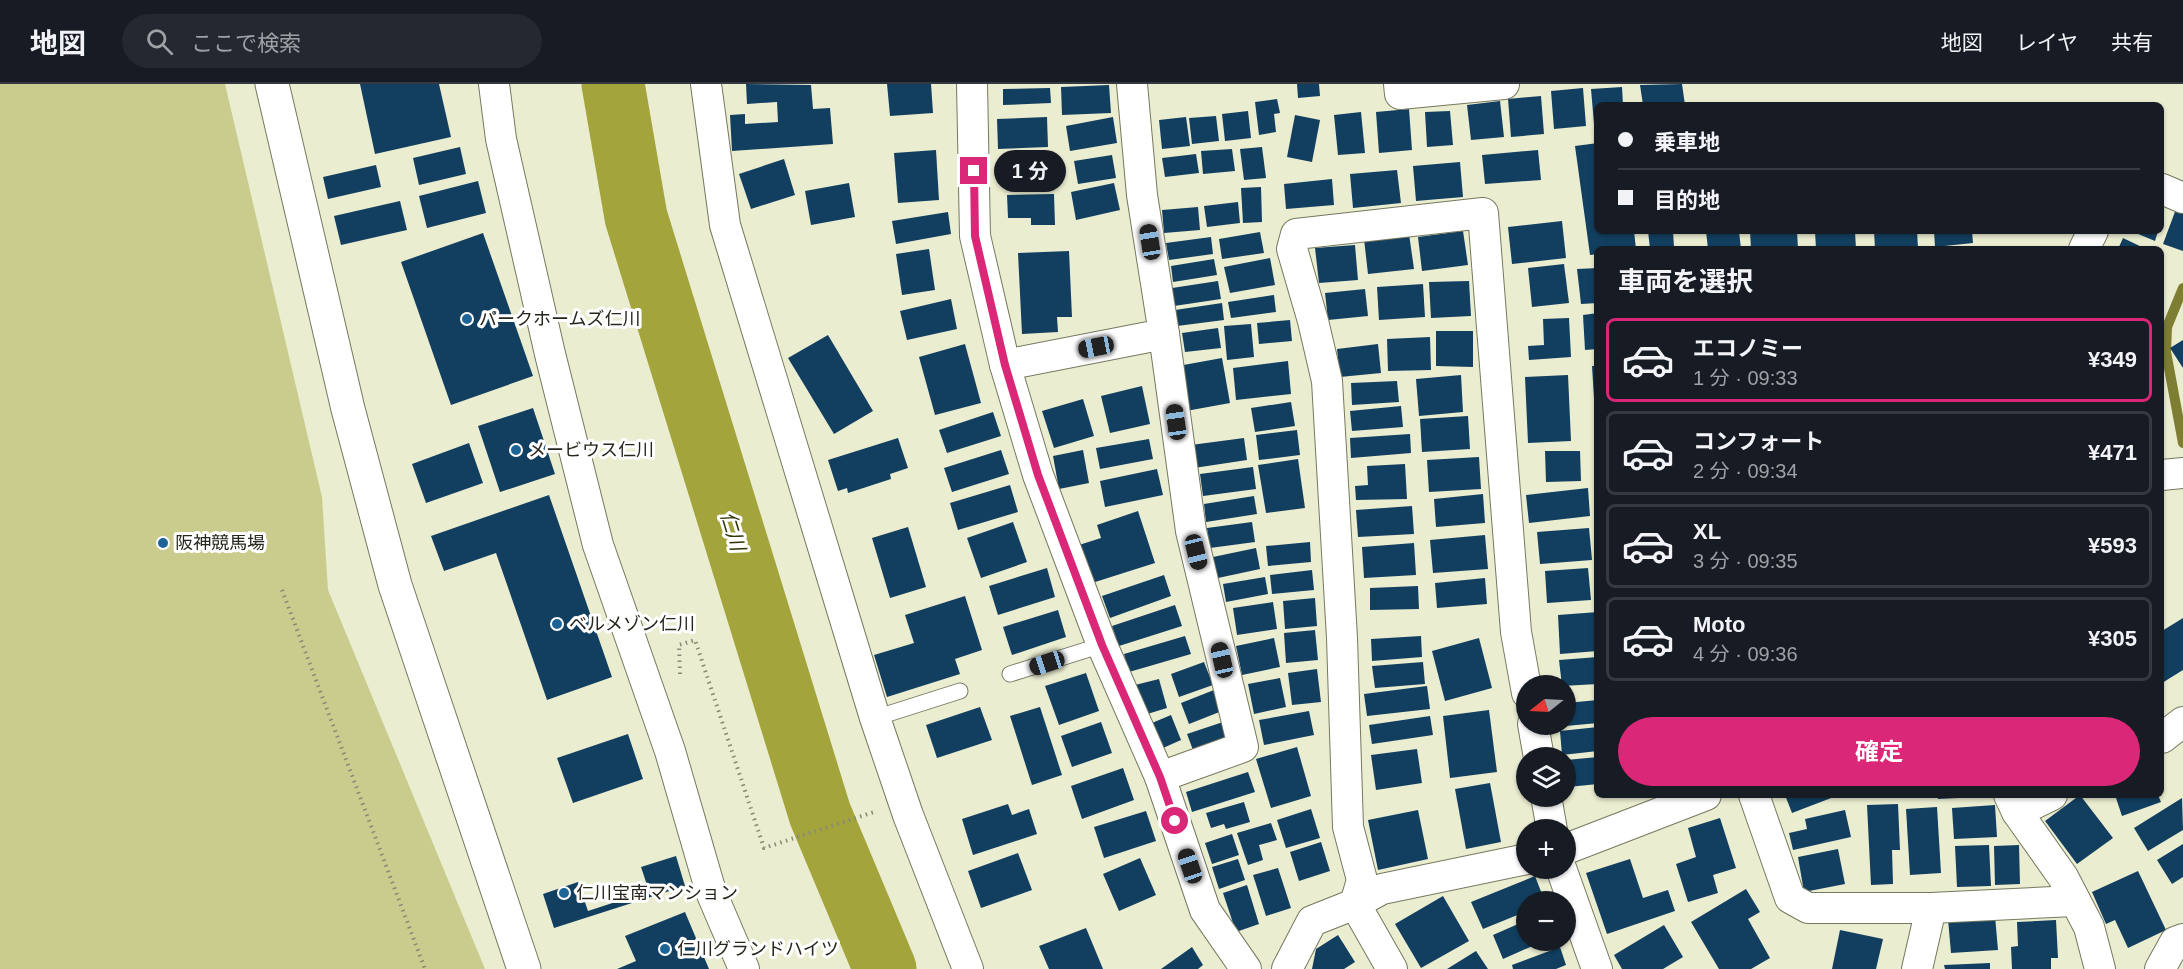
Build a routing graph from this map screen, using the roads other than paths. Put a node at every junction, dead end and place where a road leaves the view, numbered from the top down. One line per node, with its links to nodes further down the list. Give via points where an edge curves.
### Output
1 (272, 84): 33 (street, via 348,409 395,585)
2 (494, 84): 34 (street, via 501,140 598,545 670,751 711,892)
3 (705, 84): 18 (street, via 725,225)
4 (972, 84): 11 (street, via 975,236)
5 (1132, 84): 10 (street, via 1142,195)
6 (1400, 84): 7 (street, via 1400,94)
7 (1504, 84)
8 (2164, 190): 9 (street)
9 (2183, 198)
10 (1164, 334): 11 (street); 21 (street, via 1191,531 1243,747)
11 (1005, 365): 14 (street, via 1038,475)
12 (2183, 474): 13 (street)
13 (2164, 475)
14 (1102, 645): 15 (lane); 21 (street)
15 (1010, 674)
16 (1524, 675): 30 (street, via 1516,632 1483,213 1296,234 1292,249 1327,381 1348,827 1362,880)
17 (960, 691): 18 (lane)
18 (875, 718): 35 (street)
19 (2183, 722): 20 (street)
20 (2164, 736)
21 (1160, 777): 36 (street, via 1205,910)
22 (1698, 798): 26 (street)
23 (1755, 798): 31 (street, via 1790,898 1808,908)
24 (2037, 798): 25 (street)
25 (2013, 803): 29 (street, via 2063,877)
26 (1576, 845)
27 (1516, 861): 30 (street, via 1382,889)
28 (1565, 879): 39 (street)
29 (2074, 901): 31 (street); 41 (street, via 2089,927)
30 (1355, 904): 37 (street, via 1312,921); 38 (street)
31 (1931, 908): 40 (street)
32 (2183, 939): 42 (street, via 2175,942)
33 (524, 969)
34 (744, 969)
35 (968, 969)
36 (1246, 969)
37 (1287, 969)
38 (1392, 969)
39 (1597, 969)
40 (1917, 969)
41 (2100, 969)
42 (2160, 969)

